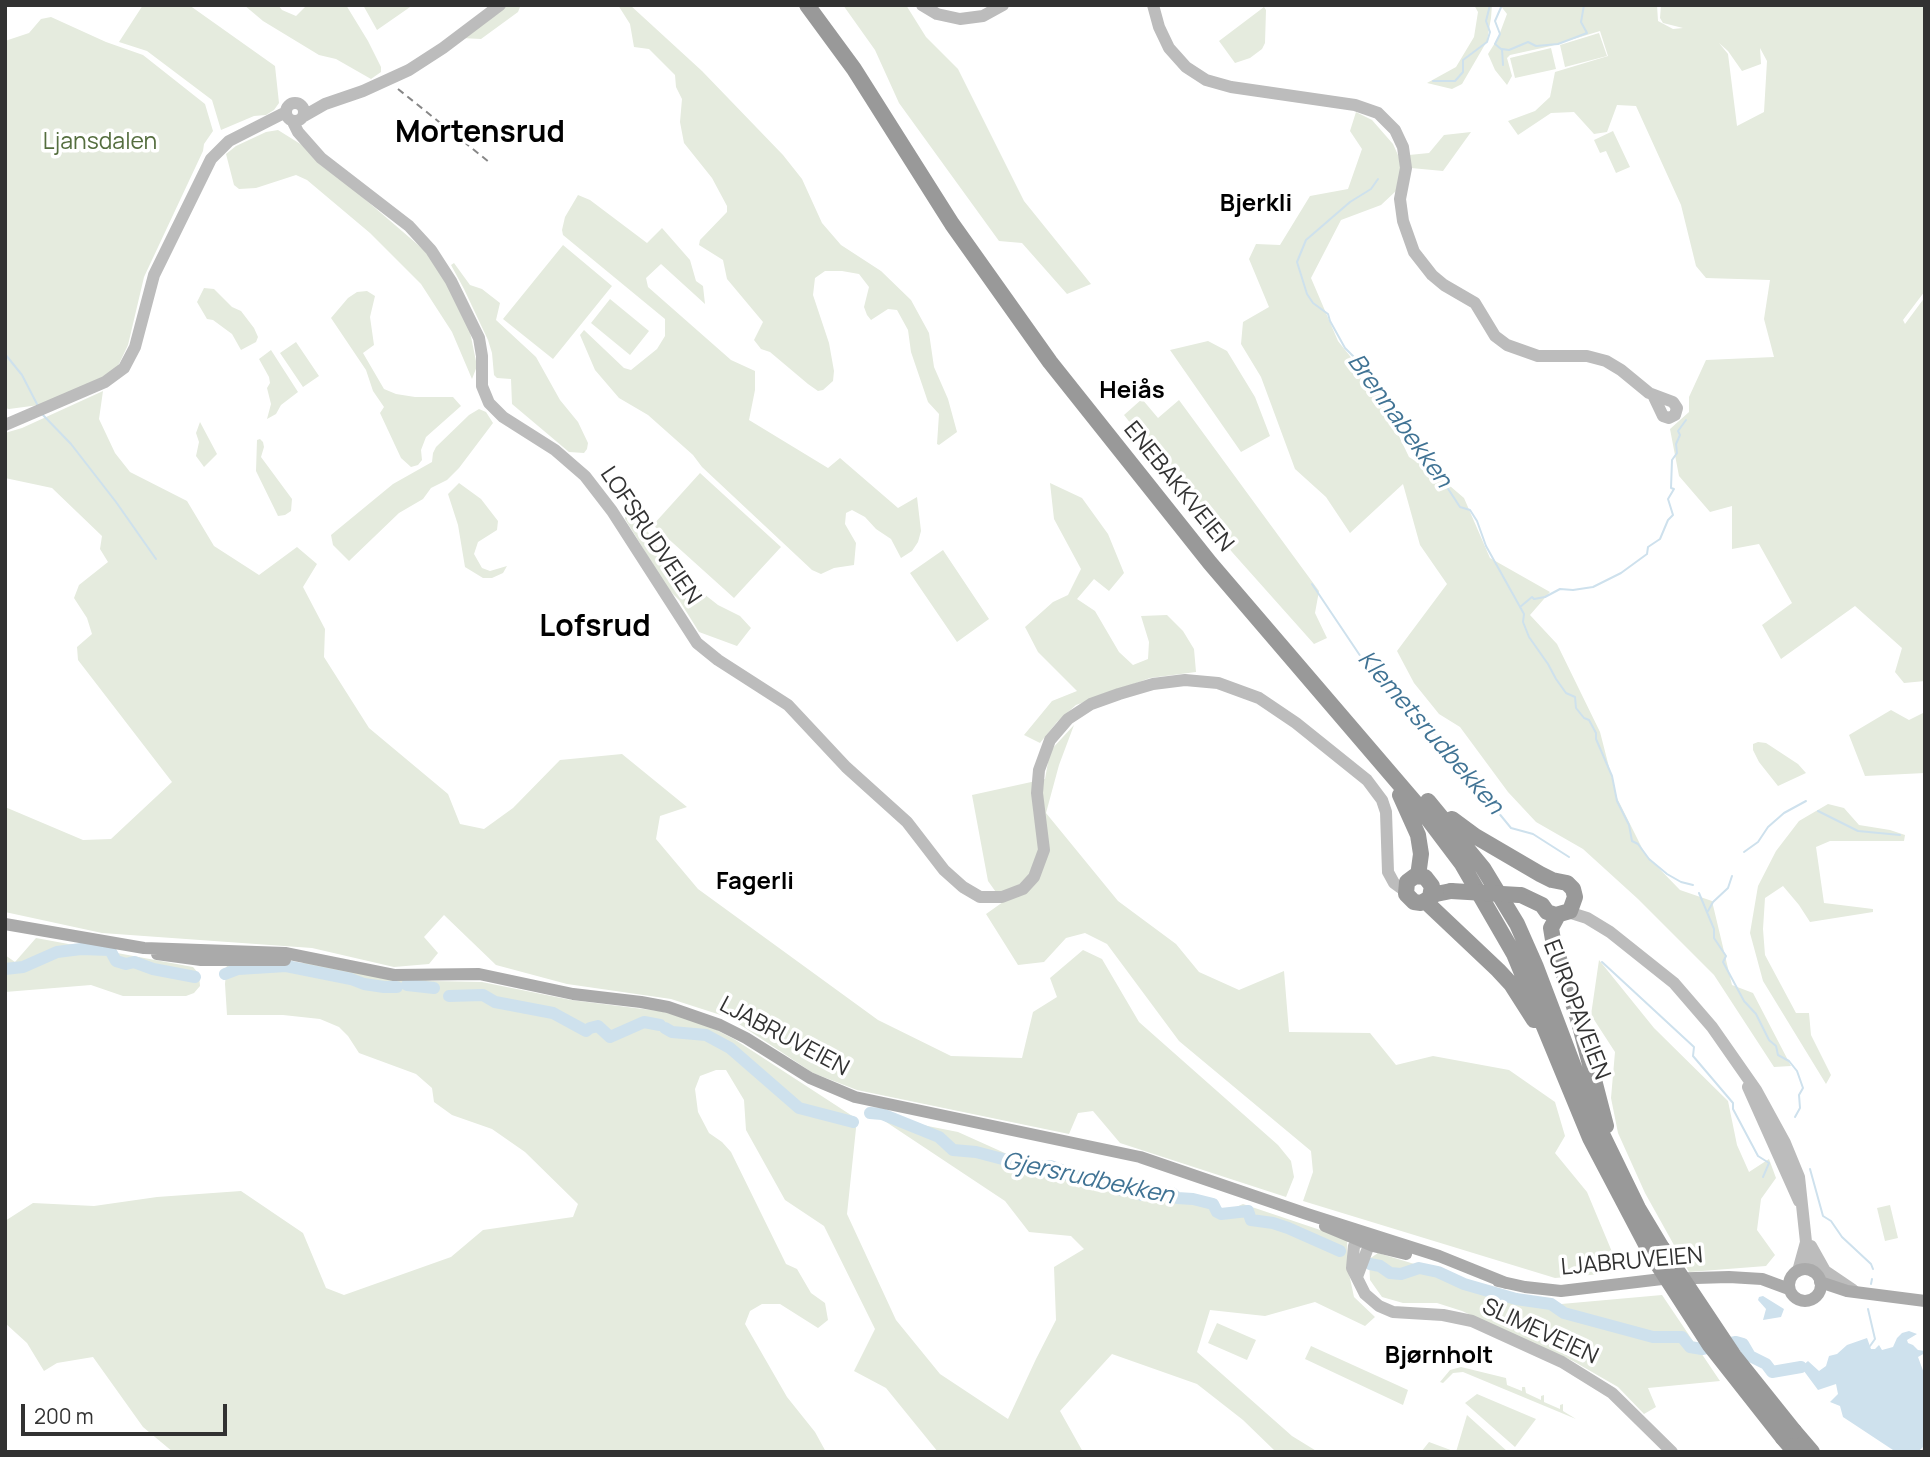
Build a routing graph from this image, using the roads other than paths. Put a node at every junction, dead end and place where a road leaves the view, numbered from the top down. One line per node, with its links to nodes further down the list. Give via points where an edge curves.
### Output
1 (500, 5): 7 (street, via 409,70)
2 (807, 5): 8 (highway, ENEBAKKVEIEN, via 854,69 952,224)
3 (819, 5): 8 (highway, ENEBAKKVEIEN)
4 (922, 5): 5 (street, via 960,19 983,16)
5 (1003, 5)
6 (1153, 5): 10 (street, via 1169,48 1206,80 1231,88 1355,105 1378,113 1395,130 1403,147 1402,221 1414,252 1432,275 1475,303 1507,345 1538,356 1601,359)
7 (296, 116): 11 (street, via 229,141 211,159 154,275 130,359 117,374); 14 (street, LOFSRUDVEIEN, via 321,158 409,226 431,250 459,294 479,338 482,386 489,403 566,458 589,481 697,643 788,705 846,767 907,822 951,877 980,897 1016,893 1038,869 1044,850 1039,770 1047,746 1062,725 1091,704 1170,681 1218,683 1259,698 1364,777 1386,812 1389,874)
8 (1042, 344): 9 (highway, ENEBAKKVEIEN)
9 (1054, 360): 12 (highway, ENEBAKKVEIEN, via 1210,563); 13 (highway, ENEBAKKVEIEN)
10 (1653, 395)
11 (11, 423)
12 (1385, 767): 13 (highway, ENEBAKKVEIEN); 14 (highway, via 1418,835)
13 (1424, 804): 15 (highway, via 1475,836); 18 (highway, EUROPAVEIEN, via 1483,868)
14 (1420, 888): 15 (highway, bridge, via 1520,895); 19 (highway, via 1511,985)
15 (1545, 892): 16 (highway, via 1547,912); 16 (highway, via 1561,880 1569,884 1574,891)
16 (1567, 909): 20 (highway, via 1551,928 1553,940); 22 (street, via 1643,956 1687,996 1717,1034 1745,1076 1801,1205)
17 (5, 923): 21 (main road, LJABRUVEIEN, via 144,948 273,951 394,975 490,976 668,1007 720,1025 810,1078 855,1097 1160,1162)
18 (1511, 930): 19 (highway, EUROPAVEIEN); 20 (highway, EUROPAVEIEN, via 1541,978)
19 (1558, 1059): 23 (highway, EUROPAVEIEN, via 1590,1138)
20 (1613, 1159): 23 (highway, EUROPAVEIEN)
21 (1365, 1239): 24 (main road, LJABRUVEIEN, via 1539,1289 1561,1291 1718,1276); 28 (street, SLIMEVEIEN, via 1354,1246 1352,1262 1365,1294 1383,1309 1456,1317 1482,1325 1586,1375)
22 (1806, 1239): 24 (street); 25 (street); 26 (street, via 1825,1270)
23 (1657, 1251): 29 (highway, bridge, via 1709,1344)
24 (1793, 1279): 25 (main road); 25 (main road, via 1796,1299 1805,1302 1811,1300)
25 (1816, 1282): 26 (main road)
26 (1851, 1292): 27 (main road)
27 (1925, 1301)
28 (1629, 1409): 30 (street, SLIMEVEIEN); 31 (street, SLIMEVEIEN, via 1636,1410)
29 (1789, 1435): 32 (highway); 33 (highway)
30 (1672, 1452)
31 (1678, 1452)
32 (1795, 1452)
33 (1812, 1452)

